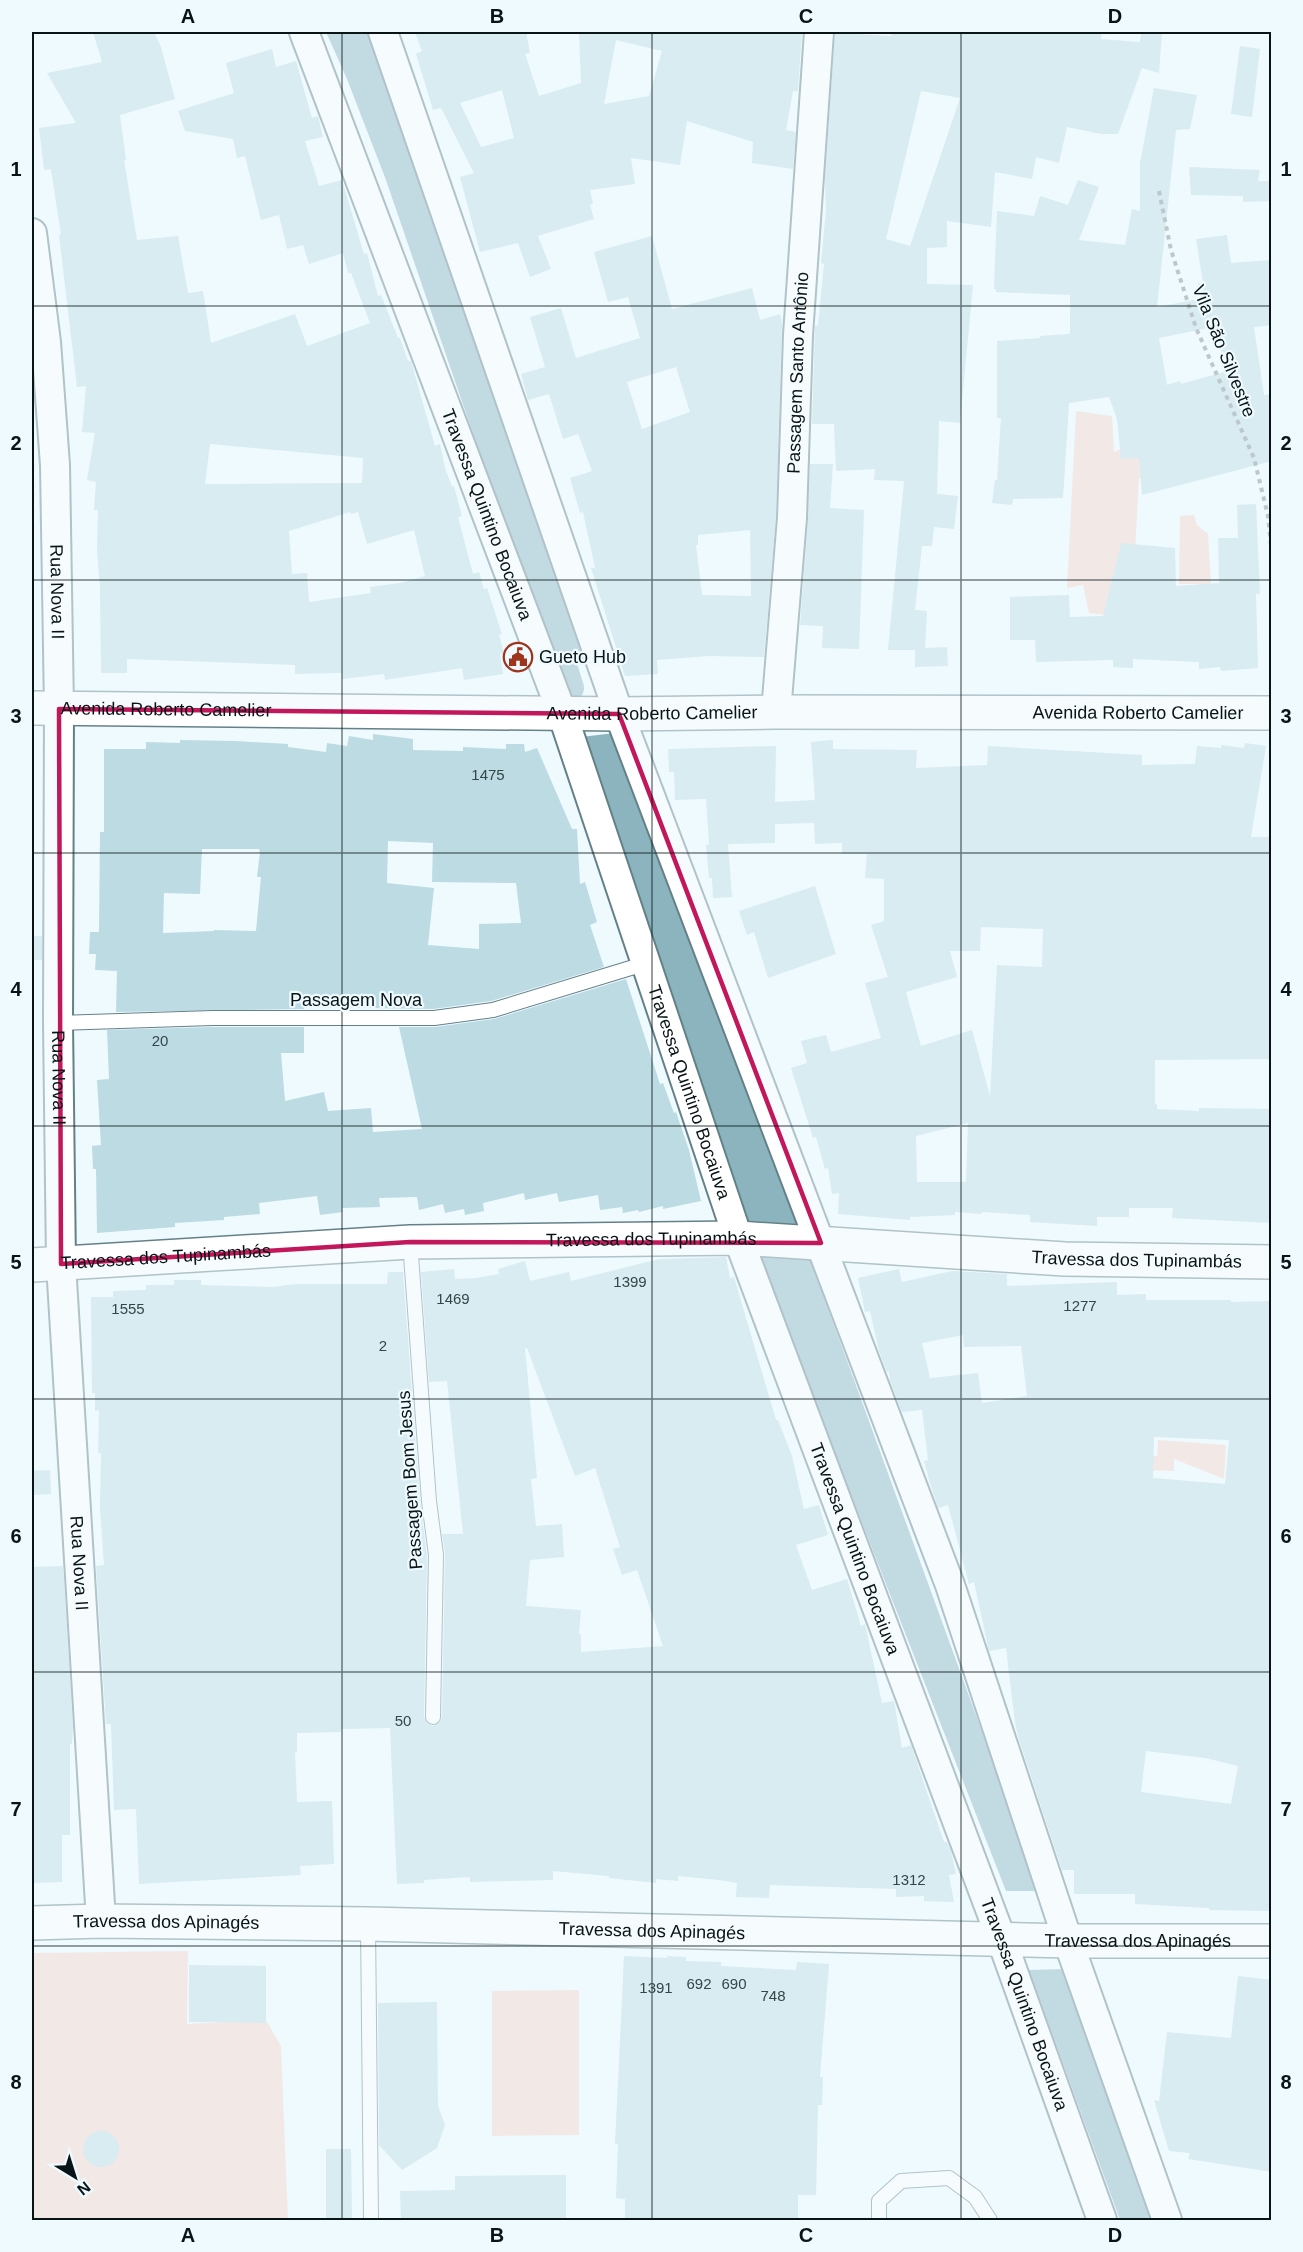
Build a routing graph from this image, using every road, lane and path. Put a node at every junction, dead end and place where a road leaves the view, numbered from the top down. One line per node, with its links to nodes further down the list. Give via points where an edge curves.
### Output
1 (304, 32): 10 (street, Travessa Quintino Bocaiuva)
2 (383, 32): 12 (street)
3 (819, 32): 9 (street, Passagem Santo Antônio, via 798,335 792,518)
4 (1159, 190): 7 (path, Vila São Silvestre, via 1171,250 1196,328 1254,458 1268,516)
5 (32, 233): 6 (street, Rua Nova II)
6 (39, 343): 8 (street, Rua Nova II, via 55,465)
7 (1272, 556)
8 (46, 709): 10 (street, Avenida Roberto Camelier); 14 (street, Rua Nova II)
9 (776, 712): 11 (street, Avenida Roberto Camelier); 12 (street, Avenida Roberto Camelier)
10 (562, 713): 12 (street, Avenida Roberto Camelier); 13 (street, Travessa Quintino Bocaiuva)
11 (1272, 713)
12 (619, 714): 17 (street)
13 (647, 963): 14 (lane, Passagem Nova, via 493,1010 434,1018); 15 (street, Travessa Quintino Bocaiuva)
14 (58, 1023): 19 (street, Rua Nova II)
15 (738, 1238): 16 (street, Travessa dos Tupinambás); 17 (street, Travessa dos Tupinambás); 24 (street, Travessa Quintino Bocaiuva)
16 (410, 1242): 19 (street, Travessa dos Tupinambás); 20 (lane, Passagem Bom Jesus, via 436,1555)
17 (821, 1243): 18 (street, Travessa dos Tupinambás, via 1065,1259); 25 (street, via 950,1585)
18 (1272, 1262)
19 (46, 1265): 21 (street, Rua Nova II)
20 (433, 1717)
21 (101, 1921): 22 (street, Travessa dos Apinagés); 23 (street, Travessa dos Apinagés)
22 (32, 1923)
23 (368, 1924): 24 (street, Travessa dos Apinagés); 27 (lane)
24 (1001, 1938): 25 (street, Travessa dos Apinagés); 30 (street, Travessa Quintino Bocaiuva)
25 (1068, 1941): 26 (street, Travessa dos Apinagés); 31 (street)
26 (1272, 1941)
27 (371, 2220)
28 (879, 2220): 29 (lane, via 879,2201 901,2181 949,2178 975,2197)
29 (990, 2220)
30 (1102, 2220)
31 (1167, 2220)

